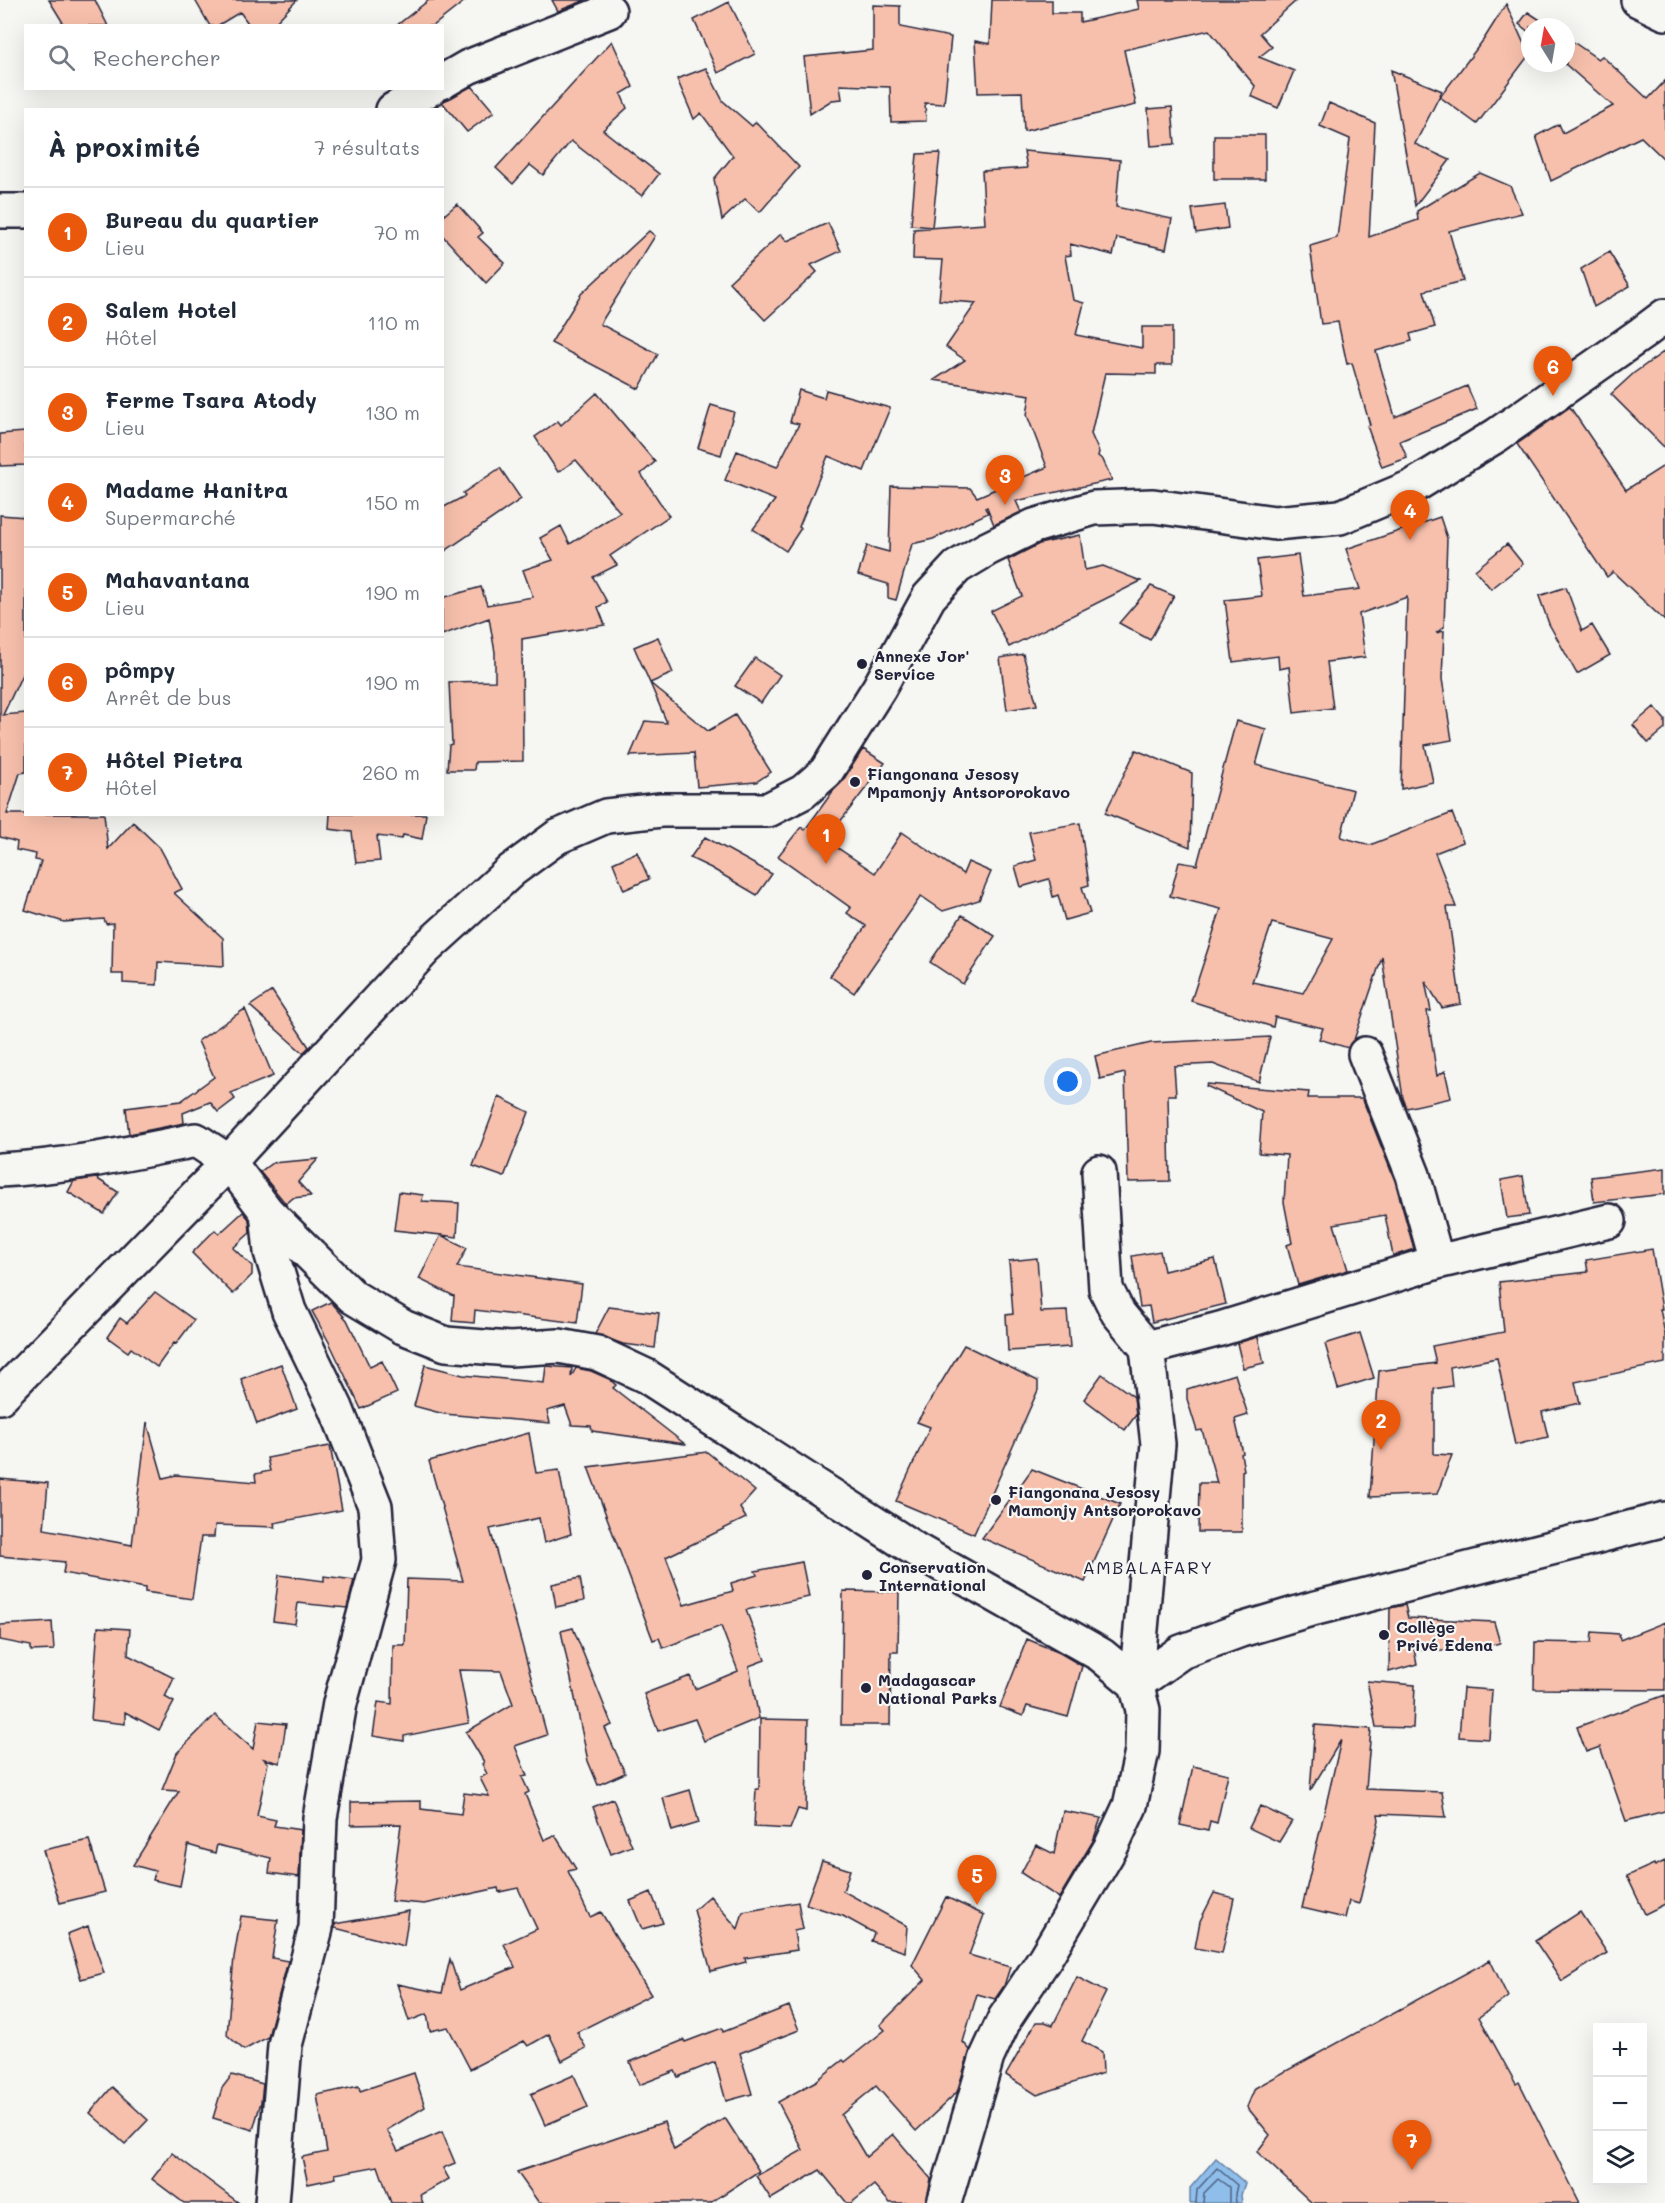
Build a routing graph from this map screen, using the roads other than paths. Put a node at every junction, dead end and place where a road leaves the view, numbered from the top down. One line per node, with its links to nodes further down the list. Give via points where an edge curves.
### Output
1 (1638, 0): 3 (street)
2 (609, 10): 4 (street)
3 (1665, 13)
4 (444, 81)
5 (428, 90): 6 (street)
6 (396, 108)
7 (0, 210): 8 (street)
8 (24, 211)
9 (1665, 316): 11 (street, via 1497,435 1412,487 1340,517 1275,523 1153,506 1094,508 1034,526 987,549 957,567 929,597 879,688 826,772 803,792 768,810 661,810 606,816 556,837 512,870 425,949)
10 (1365, 1054): 16 (street, via 1413,1175)
11 (229, 1162): 12 (street, via 196,1140 107,1157); 14 (street); 18 (street)
12 (0, 1170)
13 (1099, 1172): 17 (street, via 1106,1289 1118,1313)
14 (267, 1212): 20 (street, via 353,1297 403,1327 446,1344 559,1346 597,1353 646,1376 916,1550 1101,1655); 21 (street, via 272,1252 290,1311 336,1408 375,1506 379,1560 340,1703 320,1818 316,1928 285,2045)
15 (1609, 1221): 16 (street)
16 (1437, 1262): 17 (street)
17 (1147, 1348): 20 (street, via 1158,1444)
18 (0, 1397)
19 (1665, 1519): 20 (street, via 1241,1630 1181,1652)
20 (1136, 1684): 22 (street, via 1143,1710 1142,1750 1130,1806 1111,1847 1005,2018 987,2057)
21 (272, 2203)
22 (944, 2203)

